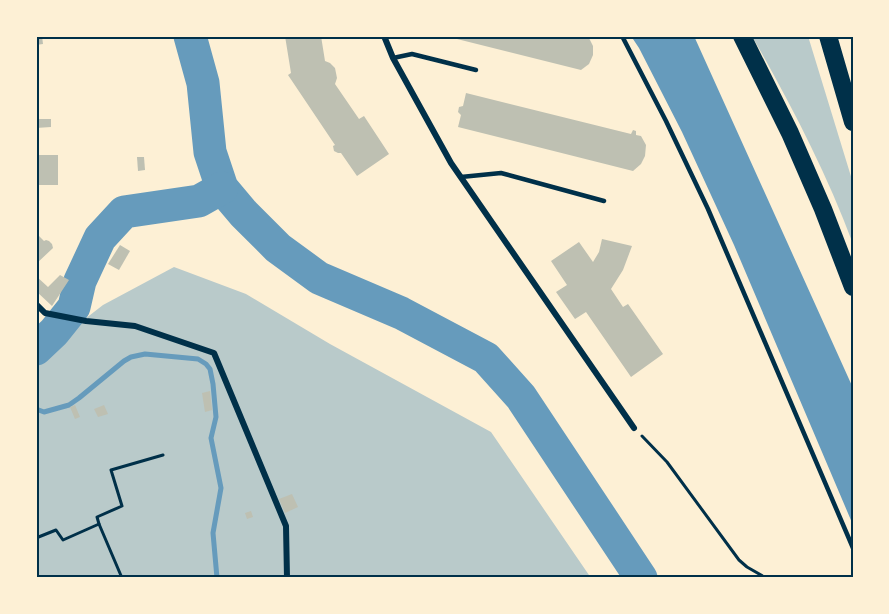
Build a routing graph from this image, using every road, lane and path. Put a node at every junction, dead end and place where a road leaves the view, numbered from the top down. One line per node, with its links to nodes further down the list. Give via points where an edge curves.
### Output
1 (384, 36): 5 (street)
2 (622, 36): 16 (lane, via 708,209)
3 (742, 36): 10 (highway, via 790,133)
4 (828, 36): 7 (highway)
5 (393, 58): 6 (lane, via 412,54); 8 (street)
6 (476, 70)
7 (853, 122)
8 (461, 177): 9 (lane, via 501,173); 12 (street)
9 (604, 201)
10 (853, 287)
11 (36, 304): 18 (street, via 45,313 135,326 214,353 286,526)
12 (634, 428): 19 (path, via 667,462 740,560)
13 (163, 455): 14 (path, via 111,470 122,506 97,517)
14 (99, 524): 15 (path, via 63,540 56,530); 17 (path)
15 (36, 537)
16 (853, 548)
17 (122, 578)
18 (286, 578)
19 (766, 578)

